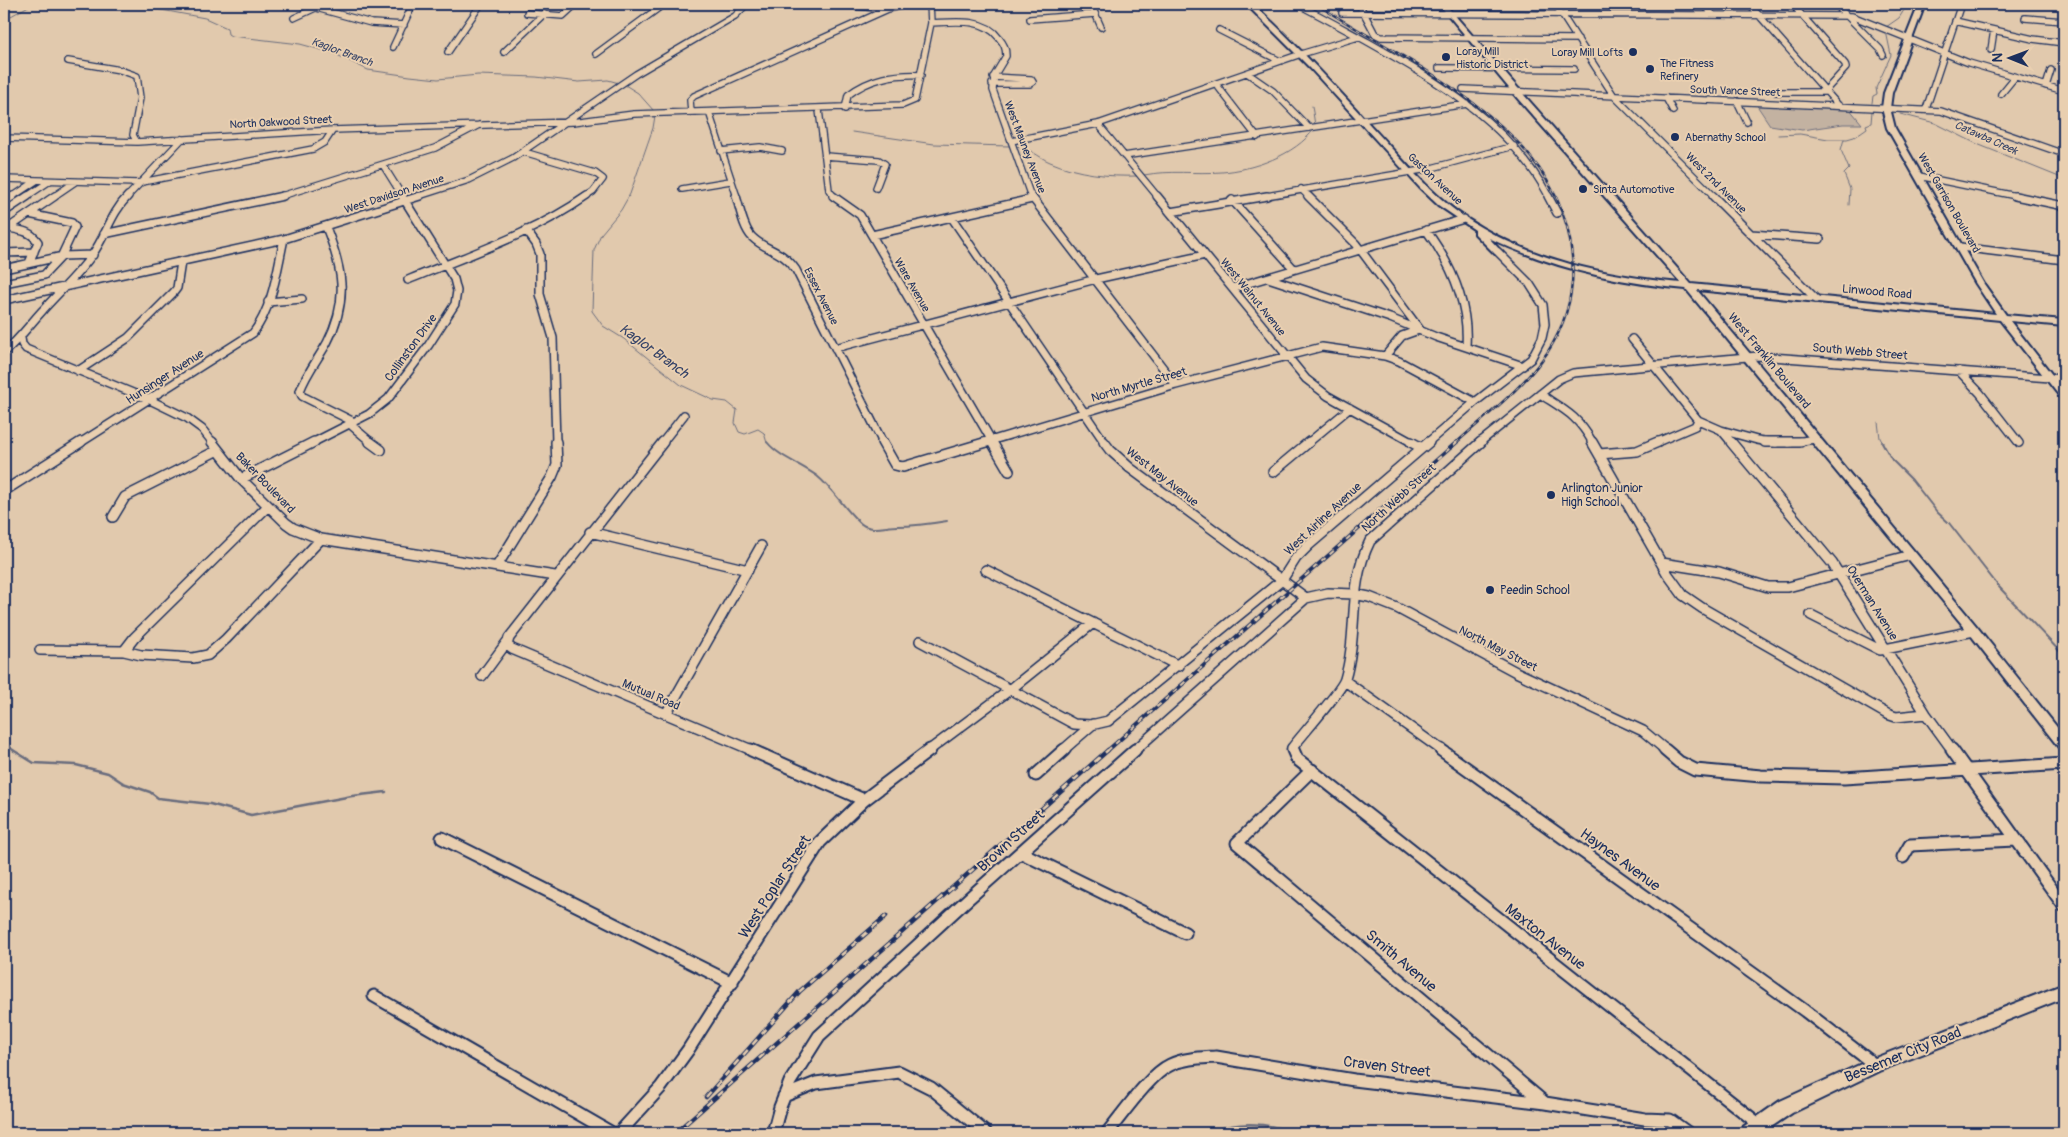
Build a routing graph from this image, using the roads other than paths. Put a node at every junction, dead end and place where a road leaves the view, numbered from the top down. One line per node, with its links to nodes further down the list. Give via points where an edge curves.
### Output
1 (302, 4): 23 (street)
2 (324, 4): 23 (street)
3 (413, 4): 42 (street)
4 (481, 4): 53 (street)
5 (576, 4): 28 (street, via 564,16)
6 (664, 4): 56 (street)
7 (747, 4): 91 (street, West Davidson Avenue, via 735,16 636,74)
8 (832, 4): 24 (street)
9 (910, 4): 24 (street)
10 (930, 4): 41 (street)
11 (1091, 4): 29 (street)
12 (1249, 4): 57 (main road, Gaston Avenue)
13 (1297, 4): 46 (street)
14 (1359, 4): 27 (street)
15 (1442, 4): 30 (main road, West Franklin Boulevard)
16 (1555, 4): 31 (street, West 2nd Avenue)
17 (1704, 4): 32 (street)
18 (1748, 4): 33 (street)
19 (1792, 4): 35 (street)
20 (1835, 4): 34 (street)
21 (1922, 4): 48 (main road, West Garrison Boulevard)
22 (1961, 4): 39 (street)
23 (316, 8): 36 (street); 42 (street, via 371,23)
24 (888, 9): 88 (street, via 694,96 690,100)
25 (527, 13): 28 (street)
26 (1342, 13): 27 (street)
27 (1364, 13): 30 (street); 47 (street, via 1378,36)
28 (544, 14): 54 (street)
29 (1095, 14): 38 (street); 43 (street)
30 (1451, 14): 31 (street); 47 (main road, West Franklin Boulevard)
31 (1562, 15): 32 (street); 49 (street, West 2nd Avenue)
32 (1713, 15): 33 (street)
33 (1758, 15): 35 (street); 72 (street)
34 (1847, 15): 35 (street); 48 (street); 58 (street)
35 (1803, 16): 72 (street, via 1846,68)
36 (294, 18)
37 (2025, 18): 40 (street)
38 (1030, 19)
39 (1955, 21): 45 (street); 55 (street)
40 (2064, 21)
41 (931, 23): 66 (street); 68 (street, via 973,23 996,33 1006,52)
42 (404, 24): 51 (street)
43 (1101, 27)
44 (1219, 30): 59 (street)
45 (1994, 30): 50 (street); 52 (street)
46 (1358, 37): 57 (street); 80 (street)
47 (1472, 38): 49 (street); 61 (main road, West Franklin Boulevard)
48 (1909, 38): 55 (street); 83 (main road, West Garrison Boulevard, via 1888,93)
49 (1578, 39): 77 (street, West 2nd Avenue)
50 (2064, 43)
51 (393, 47)
52 (1992, 50)
53 (448, 52)
54 (504, 52)
55 (1945, 53): 67 (street); 85 (street)
56 (596, 54)
57 (1301, 54): 59 (street); 90 (main road, Gaston Avenue)
58 (1883, 55)
59 (1280, 61): 65 (street)
60 (68, 62): 101 (street, via 138,76 140,100 133,135)
61 (1496, 67): 62 (street); 63 (street); 74 (main road, West Franklin Boulevard)
62 (1439, 68)
63 (1574, 69)
64 (2051, 70): 70 (street)
65 (1247, 73): 69 (street); 95 (street, via 1280,95)
66 (921, 75): 84 (street, via 889,75 874,79 848,95); 84 (street, North Oakwood Street, via 915,100 911,103)
67 (2015, 77): 70 (street); 76 (street)
68 (992, 81): 68 (street, via 1025,78 1033,82 1030,84); 100 (street, West Mauney Avenue)
69 (1216, 84): 94 (street); 97 (street)
70 (2046, 86): 73 (street)
71 (1463, 89): 74 (street, South Vance Street)
72 (1826, 91): 75 (street); 82 (street)
73 (2064, 91)
74 (1517, 92): 77 (street, South Vance Street); 161 (main road, West Franklin Boulevard)
75 (1776, 92): 81 (street)
76 (2001, 94)
77 (1614, 96): 78 (street, South Vance Street); 137 (street, West 2nd Avenue)
78 (1666, 98): 79 (street, South Vance Street); 87 (street)
79 (1737, 101): 81 (street, South Vance Street); 92 (street)
80 (1467, 104): 90 (street); 102 (street)
81 (1785, 104): 82 (street, South Vance Street)
82 (1838, 106): 83 (street, South Vance Street)
83 (1886, 108): 85 (street, South Vance Street); 111 (main road, West Garrison Boulevard, via 1891,128)
84 (844, 109): 86 (street, North Oakwood Street)
85 (1926, 109): 106 (street, South Vance Street, via 1958,116)
86 (819, 110): 89 (street, North Oakwood Street); 107 (street, Ware Avenue)
87 (1673, 111)
88 (691, 112): 89 (street, North Oakwood Street); 91 (street, North Oakwood Street, via 626,114)
89 (709, 112): 103 (street, Essex Avenue)
90 (1362, 120): 95 (street); 110 (main road, Gaston Avenue)
91 (566, 122): 93 (street, North Oakwood Street); 105 (street, West Davidson Avenue)
92 (1747, 122)
93 (482, 124): 96 (street, North Oakwood Street); 109 (street, via 435,148)
94 (1098, 124): 100 (street); 108 (street, West Walnut Avenue)
95 (1309, 128): 97 (street)
96 (333, 130): 99 (street, North Oakwood Street); 116 (street, via 325,142 313,149)
97 (1257, 136): 108 (street)
98 (4, 138): 101 (street, North Oakwood Street)
99 (182, 139): 101 (street, North Oakwood Street); 116 (street)
100 (1011, 141): 121 (street, West Mauney Avenue)
101 (137, 142)
102 (1514, 146): 110 (street); 128 (street, via 1537,174)
103 (721, 151): 104 (street, via 760,147); 113 (street, Essex Avenue)
104 (782, 151)
105 (524, 152): 123 (street, West Davidson Avenue, via 480,175); 134 (street, via 595,173 603,179 598,188 584,198)
106 (2064, 154)
107 (825, 156): 119 (street, via 879,160 885,164); 138 (street, Ware Avenue, via 832,196 857,211)
108 (1124, 156): 127 (street, West Walnut Avenue)
109 (383, 165): 123 (street, Collinston Drive); 136 (street, via 259,202)
110 (1409, 172): 120 (street); 131 (main road, Gaston Avenue, via 1442,204)
111 (1919, 176): 125 (street); 143 (main road, West Garrison Boulevard)
112 (4, 180): 114 (street)
113 (730, 180): 118 (street); 176 (street, Essex Avenue, via 752,238 789,259)
114 (36, 181): 115 (street); 124 (street)
115 (50, 181): 117 (street); 126 (street)
116 (142, 181): 117 (street); 136 (street, via 117,209)
117 (75, 182): 129 (street)
118 (682, 188)
119 (876, 188)
120 (1302, 188): 122 (street); 145 (street)
121 (1032, 199): 130 (street); 158 (street, West Mauney Avenue)
122 (1232, 200): 127 (street); 155 (street)
123 (406, 201): 132 (street, West Davidson Avenue); 154 (street, Collinston Drive)
124 (4, 202)
125 (2064, 206)
126 (4, 212)
127 (1170, 212): 149 (street, West Walnut Avenue)
128 (1557, 213)
129 (29, 214): 133 (street); 150 (street, via 72,222 75,227)
130 (952, 218): 138 (street); 168 (street, West May Avenue)
131 (1467, 221): 135 (street); 139 (main road, Gaston Avenue); 144 (main road)
132 (326, 227): 140 (street, West Davidson Avenue); 196 (street, via 337,252 343,298 334,330 300,391 302,396)
133 (6, 230): 146 (street, via 32,233 38,242)
134 (526, 230): 154 (street); 217 (street, via 540,254 540,294 553,338 557,465)
135 (1426, 230): 145 (street); 175 (street, via 1456,286 1468,326)
136 (104, 234): 148 (street)
137 (1751, 234): 141 (street); 165 (street, West 2nd Avenue)
138 (872, 235): 171 (street, Ware Avenue)
139 (1495, 237): 142 (main road, Gaston Avenue); 144 (main road, via 1490,242)
140 (284, 239): 152 (street, West Davidson Avenue); 167 (street, Hunsinger Avenue)
141 (1820, 239)
142 (1507, 243): 144 (main road); 161 (main road, Gaston Avenue, via 1554,261 1605,275)
143 (1960, 247): 151 (street); 169 (main road, West Garrison Boulevard)
144 (1495, 249): 182 (street, West Airline Avenue, via 1529,283 1545,314 1542,338)
145 (1361, 250): 155 (street); 172 (street)
146 (34, 252): 147 (street); 153 (street)
147 (4, 253)
148 (93, 255): 150 (street); 162 (street)
149 (1205, 255): 158 (street); 163 (street, West Walnut Avenue)
150 (60, 257): 153 (street); 160 (street, via 40,277)
151 (2064, 260)
152 (181, 262): 162 (street, West Davidson Avenue); 183 (street, via 174,292 128,338)
153 (29, 263): 156 (street)
154 (444, 264): 159 (street); 196 (street, Collinston Drive, via 454,279 457,291 455,304 391,396)
155 (1294, 269): 157 (street)
156 (4, 270)
157 (1268, 278): 163 (street); 172 (street)
158 (1096, 279): 168 (street); 187 (street, West Mauney Avenue)
159 (408, 280)
160 (4, 283)
161 (1688, 287): 165 (main road, Linwood Road); 180 (main road, West Franklin Boulevard)
162 (61, 288): 166 (street, West Davidson Avenue); 173 (street)
163 (1232, 288): 178 (street, West Walnut Avenue)
164 (302, 299): 167 (street)
165 (1816, 299): 169 (main road, Linwood Road)
166 (4, 300)
167 (268, 302): 190 (street, Hunsinger Avenue, via 253,333)
168 (1007, 302): 171 (street); 193 (street, West May Avenue)
169 (2002, 316): 170 (main road, Linwood Road); 185 (main road, West Garrison Boulevard)
170 (2064, 322)
171 (924, 325): 176 (street); 198 (street, Ware Avenue)
172 (1421, 331): 175 (street); 179 (street, via 1402,333)
173 (21, 338): 177 (street); 183 (street, Baker Boulevard, via 26,349)
174 (1632, 339): 181 (street, Overman Avenue)
175 (1466, 346): 182 (street)
176 (835, 348): 205 (street, Essex Avenue, via 890,458 895,465)
177 (4, 352)
178 (1287, 356): 179 (street, North Myrtle Street, via 1331,347); 187 (street, North Myrtle Street); 192 (street, West Walnut Avenue, via 1312,384)
179 (1385, 356): 191 (street, North Myrtle Street, via 1414,368)
180 (1747, 356): 181 (street, South Webb Street); 184 (street, South Webb Street); 199 (main road, West Franklin Boulevard)
181 (1654, 365): 188 (street, North Webb Street, via 1573,373); 195 (street, Overman Avenue)
182 (1523, 366): 191 (street, West Airline Avenue)
183 (78, 371): 190 (street, Baker Boulevard)
184 (1959, 371): 185 (street, South Webb Street); 200 (street)
185 (2050, 377): 186 (street, South Webb Street); 189 (main road, West Garrison Boulevard)
186 (2064, 379)
187 (1176, 385): 193 (street, North Myrtle Street)
188 (1540, 394): 204 (street, via 1582,423); 223 (street, North Webb Street, via 1502,423 1371,539 1361,559)
189 (2064, 396)
190 (150, 400): 202 (street, Baker Boulevard, via 202,429); 209 (street, Hunsinger Avenue)
191 (1475, 402): 201 (street, West Airline Avenue)
192 (1350, 408): 201 (street, West Walnut Avenue); 207 (street)
193 (1083, 413): 198 (street, North Myrtle Street); 222 (street, West May Avenue, via 1110,450 1130,468)
194 (684, 415): 212 (street)
195 (1698, 420): 197 (street, Overman Avenue); 204 (street, via 1695,426 1637,451)
196 (354, 422): 203 (street, via 355,430); 208 (street, Collinston Drive)
197 (1721, 430): 199 (street, via 1748,440 1774,444); 220 (street, Overman Avenue)
198 (991, 439): 205 (street, North Myrtle Street); 206 (street, Ware Avenue)
199 (1815, 439): 215 (main road, West Franklin Boulevard)
200 (2019, 443)
201 (1422, 448): 222 (street, West Airline Avenue, via 1302,551)
202 (218, 450): 208 (street, Baker Boulevard); 211 (street, via 136,490 126,497)
203 (380, 450)
204 (1599, 454): 216 (street)
205 (903, 466)
206 (1009, 471)
207 (1273, 472)
208 (242, 479): 210 (street, Baker Boulevard)
209 (4, 491)
210 (268, 506): 213 (street, Baker Boulevard, via 293,528); 232 (street)
211 (113, 516)
212 (590, 532): 218 (street); 221 (street)
213 (321, 539): 217 (street, Baker Boulevard); 232 (street, via 208,655 194,658)
214 (761, 546): 218 (street)
215 (1911, 555): 220 (street); 227 (main road, West Franklin Boulevard)
216 (1662, 563): 220 (street, via 1702,568 1779,588); 238 (street, via 1681,592 1702,608 1887,714 1896,717)
217 (497, 566): 221 (street, Baker Boulevard)
218 (748, 570): 237 (street)
219 (986, 570): 226 (street)
220 (1840, 574): 231 (street, Overman Avenue)
221 (555, 576): 229 (street)
222 (1282, 580): 224 (street); 233 (street, West Airline Avenue)
223 (1354, 594): 224 (street, North May Street); 235 (street, North Webb Street, via 1352,643); 243 (street, North May Street, via 1396,608 1516,672 1643,731 1679,762)
224 (1306, 598): 250 (street, Brown Street)
225 (1811, 615): 231 (street, via 1873,647)
226 (1093, 623): 233 (street); 236 (street, West Poplar Street)
227 (1974, 631): 231 (street); 240 (main road, West Franklin Boulevard)
228 (920, 641): 236 (street)
229 (506, 642): 234 (street); 237 (street, Mutual Road, via 512,649)
230 (40, 650): 232 (street)
231 (1887, 650): 238 (street, Overman Avenue)
232 (124, 651)
233 (1179, 666): 239 (street, West Airline Avenue, via 1108,721)
234 (482, 676)
235 (1345, 681): 242 (street, North Webb Street, via 1292,748 1297,759); 257 (street, Haynes Avenue, via 1805,1011)
236 (1011, 689): 239 (street, via 1074,724); 246 (street, West Poplar Street)
237 (666, 714): 246 (street, Mutual Road)
238 (1926, 714): 244 (street, Overman Avenue)
239 (1094, 724): 245 (street, West Airline Avenue)
240 (2064, 745)
241 (2064, 764): 244 (street)
242 (1312, 770): 249 (street); 260 (street, Maxton Avenue)
243 (1695, 770): 244 (street, via 1836,778)
244 (1966, 771): 248 (street, Overman Avenue)
245 (1036, 775)
246 (864, 800): 254 (street, West Poplar Street, via 820,842)
247 (442, 838): 254 (street)
248 (2016, 840): 251 (street, via 1910,845); 252 (street, Overman Avenue)
249 (1237, 843): 259 (street, Smith Avenue)
250 (1022, 853): 253 (street); 258 (street, Brown Street, via 819,1036 803,1057)
251 (1903, 857)
252 (2064, 906)
253 (1185, 934)
254 (732, 982): 262 (street, West Poplar Street, via 661,1087)
255 (2064, 991): 257 (main road, Bessemer City Road)
256 (374, 996): 261 (street)
257 (1875, 1065): 260 (main road, Bessemer City Road, via 1786,1107)
258 (784, 1096): 263 (street, Brown Street); 264 (street, via 816,1083 899,1072 931,1088)
259 (1545, 1103): 265 (street, Craven Street, via 1354,1080 1216,1057 1194,1058 1170,1065 1157,1074); 266 (street, Craven Street, via 1670,1120)
260 (1755, 1129)
261 (612, 1133)
262 (619, 1133)
263 (774, 1133)
264 (986, 1133)
265 (1107, 1133)
266 (1688, 1133)

